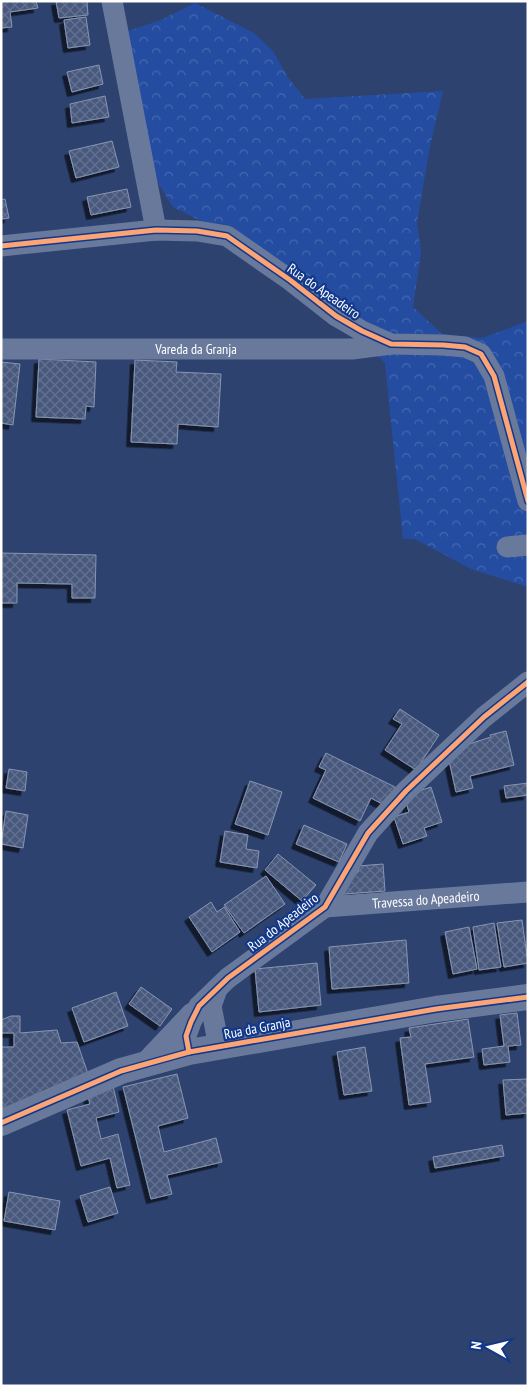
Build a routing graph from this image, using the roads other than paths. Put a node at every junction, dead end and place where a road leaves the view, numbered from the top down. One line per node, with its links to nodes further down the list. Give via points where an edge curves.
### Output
1 (112, 1): 2 (street)
2 (156, 230): 3 (street, Rua do Apeadeiro); 4 (street, Rua do Apeadeiro, via 197,230 228,236 336,316)
3 (1, 246)
4 (391, 344): 5 (street, Vareda da Granja, via 352,349); 6 (street, Rua do Apeadeiro, via 450,345 481,354 494,376)
5 (1, 348)
6 (528, 502)
7 (528, 682): 9 (street, Rua do Apeadeiro, via 484,717 399,798 368,833)
8 (528, 892): 9 (street, Travessa do Apeadeiro)
9 (325, 907): 10 (street, Rua do Apeadeiro)
10 (216, 989): 12 (street, Rua do Apeadeiro); 13 (street, via 212,1006)
11 (528, 997): 13 (street, Rua da Granja, via 436,1009)
12 (199, 1006): 14 (street, Rua do Apeadeiro, via 186,1036); 15 (street)
13 (220, 1047): 14 (street, Rua da Granja)
14 (189, 1052): 15 (street, Rua da Granja)
15 (142, 1066): 16 (street, Rua da Granja, via 121,1071)
16 (1, 1123)

